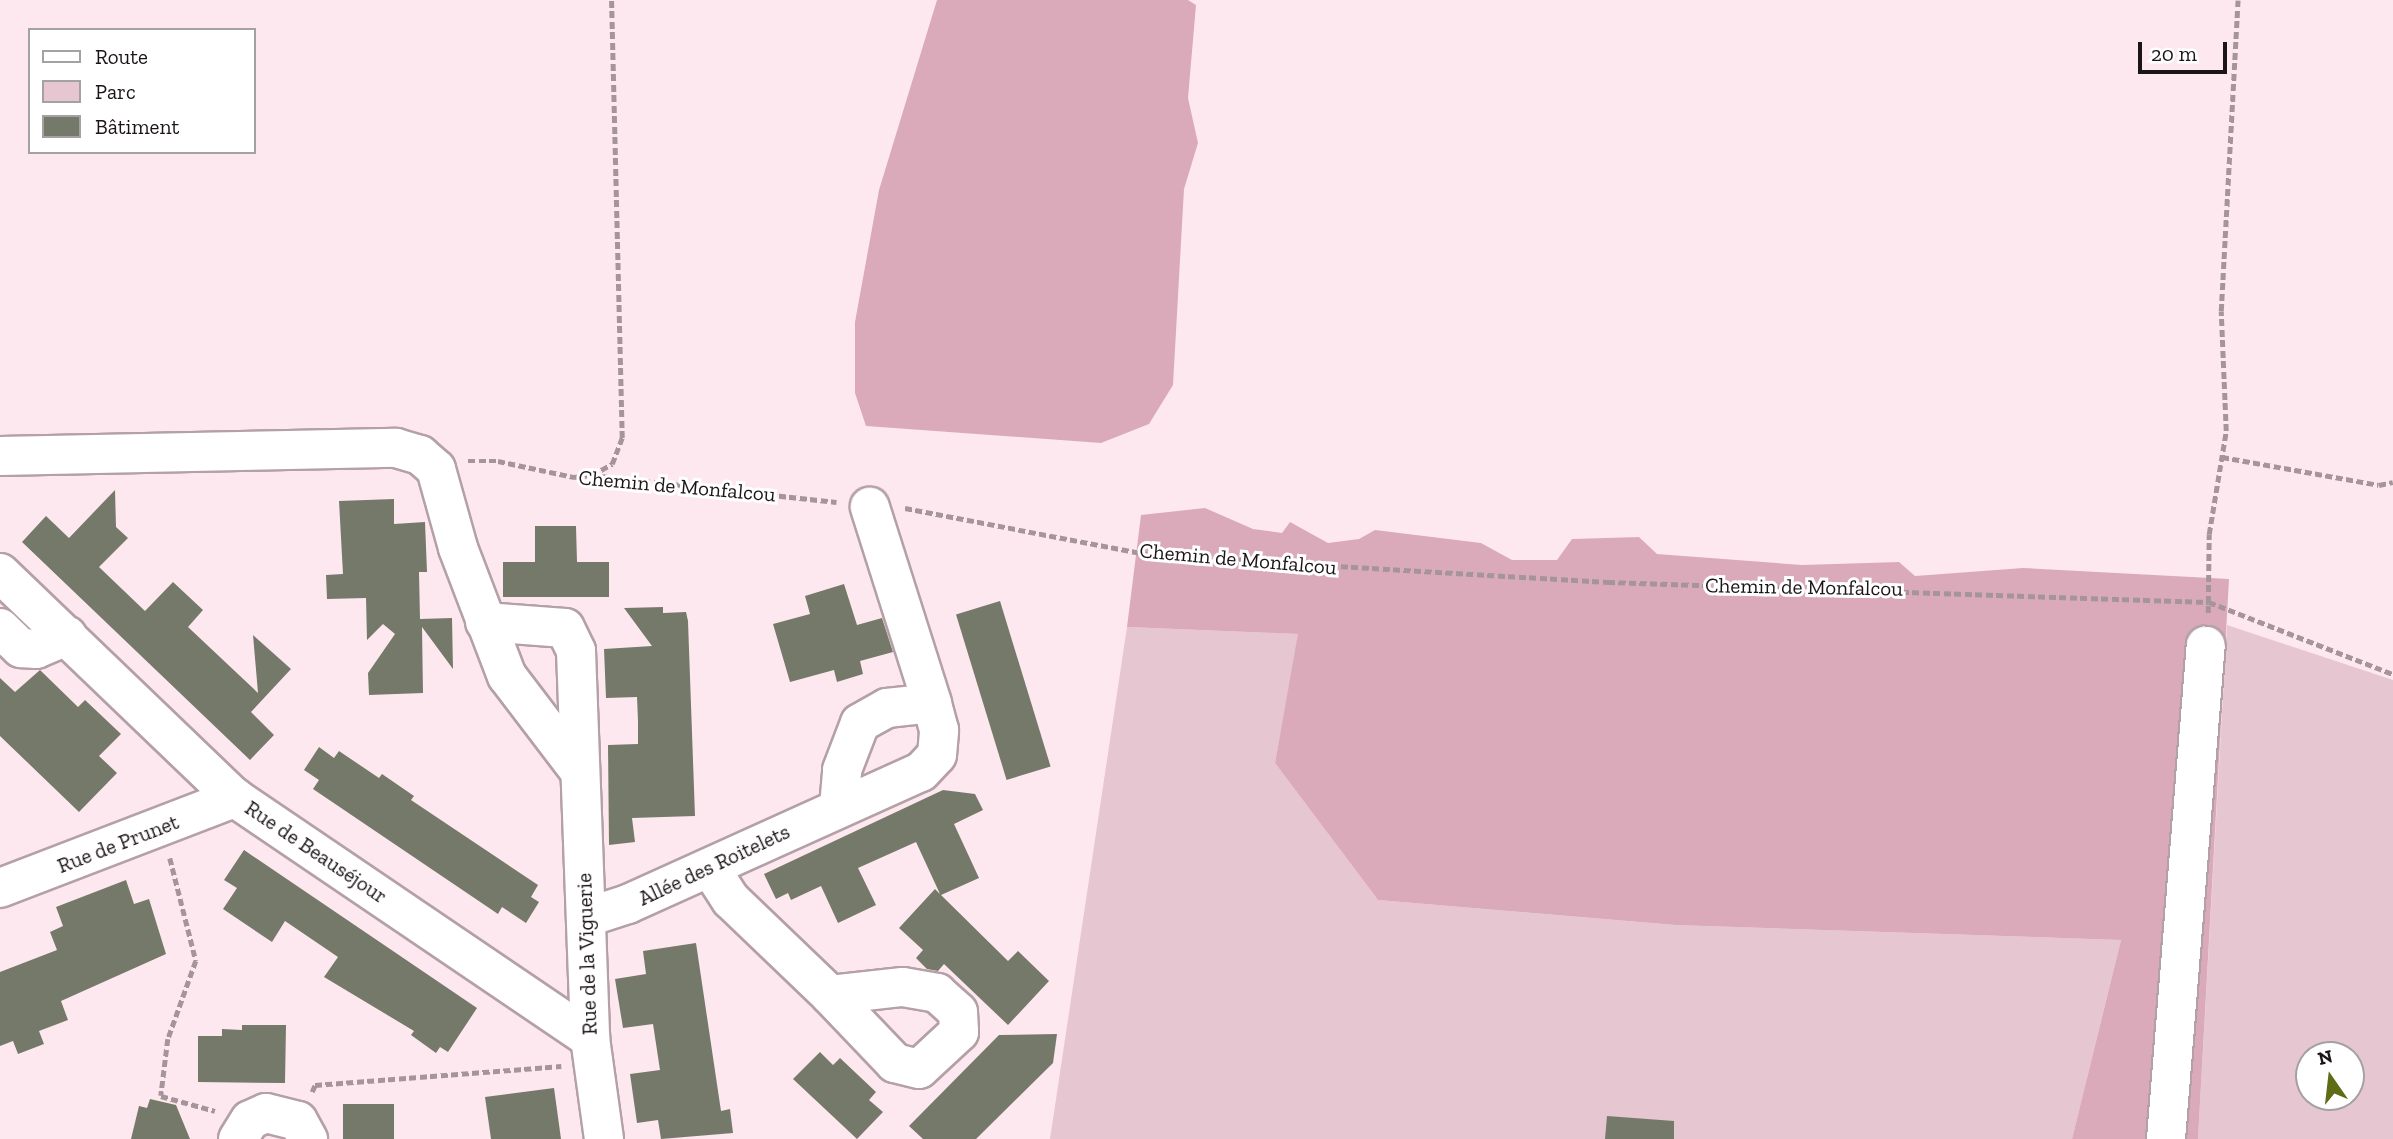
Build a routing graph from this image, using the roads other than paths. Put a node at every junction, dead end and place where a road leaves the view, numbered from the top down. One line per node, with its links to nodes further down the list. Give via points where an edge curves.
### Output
1 (0, 456): 4 (street, via 396,448 420,455 436,469)
2 (870, 507): 8 (street, Allée des Roitelets)
3 (0, 573): 6 (street, Rue de Beauséjour)
4 (485, 622): 9 (street, via 507,676); 9 (street, Rue de la Viguerie, via 565,628 576,651)
5 (0, 628): 6 (street, via 21,648 36,649)
6 (66, 636): 10 (street, Rue de Beauséjour)
7 (2206, 646): 20 (street)
8 (932, 703): 11 (street, via 887,708 860,723 842,770); 11 (street, Allée des Roitelets, via 939,730 937,755 921,772)
9 (577, 768): 14 (street, Rue de la Viguerie)
10 (235, 798): 13 (street, Rue de Prunet); 16 (street, Rue de Beauséjour)
11 (839, 807): 12 (street, Allée des Roitelets)
12 (710, 868): 14 (street, Allée des Roitelets); 15 (street, via 731,900)
13 (0, 888)
14 (588, 917): 16 (street, Rue de la Viguerie)
15 (830, 995)
16 (592, 1051): 19 (street, Rue de la Viguerie)
17 (244, 1130): 18 (street, via 266,1113)
18 (303, 1130)
19 (604, 1139)
20 (2166, 1139)

